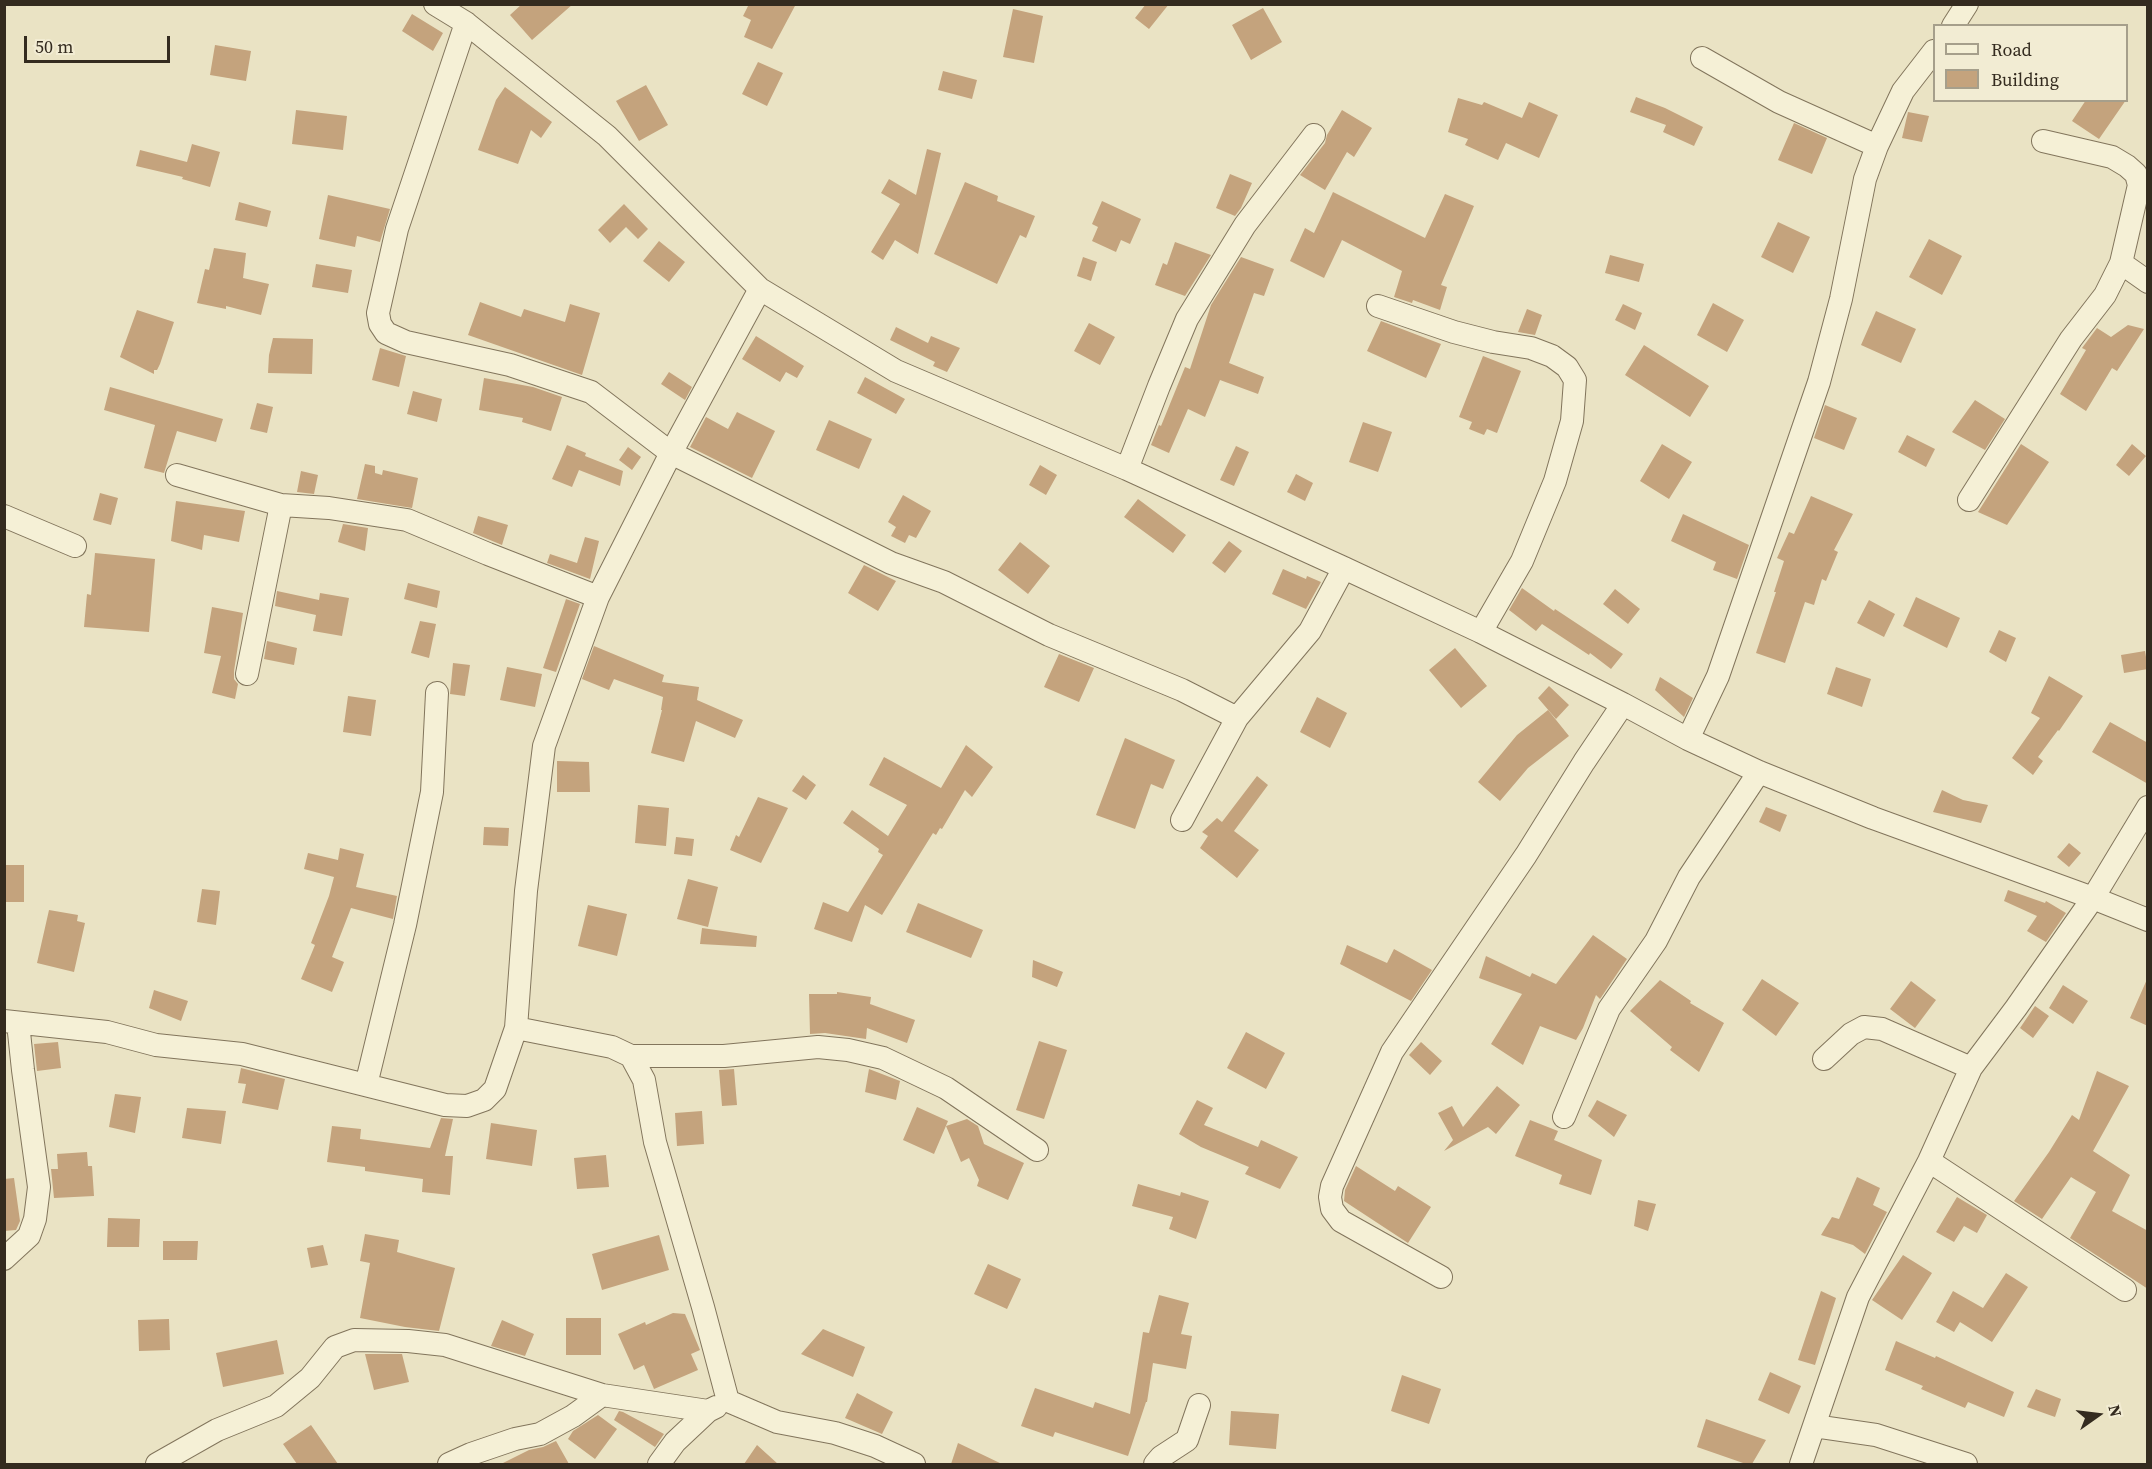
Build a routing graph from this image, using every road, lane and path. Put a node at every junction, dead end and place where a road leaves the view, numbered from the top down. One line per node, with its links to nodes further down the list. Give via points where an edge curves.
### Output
1 (435, 4): 3 (street)
2 (1967, 4): 4 (street)
3 (466, 23): 12 (street, via 607,136); 14 (street, via 397,229 378,313 380,324 386,333 406,342 510,365 591,392)
4 (1954, 24)
5 (1933, 54): 9 (street, via 1903,91)
6 (1702, 58): 9 (street, via 1779,102)
7 (1314, 135): 15 (street, via 1245,225 1187,319)
8 (2043, 141): 10 (street, via 2112,157 2136,174 2139,185)
9 (1877, 146): 28 (street, via 1865,179 1841,299 1819,382 1718,676)
10 (2121, 263): 11 (street); 17 (street, via 2105,295 2071,339)
11 (2148, 282)
12 (760, 289): 14 (street); 15 (street, via 896,371)
13 (1377, 306): 23 (street, via 1454,332 1552,356 1567,367 1575,380 1572,421 1555,481 1522,561)
14 (671, 453): 22 (street); 27 (street, via 891,563 944,582 1049,635 1182,690)
15 (1127, 469): 21 (street)
16 (177, 475): 18 (street)
17 (1969, 500)
18 (281, 505): 22 (street, via 407,520); 24 (street)
19 (4, 516): 20 (street)
20 (75, 546)
21 (1344, 568): 23 (street); 27 (street, via 1310,631)
22 (598, 597): 35 (street, via 544,746 526,891)
23 (1481, 632): 26 (street)
24 (247, 674)
25 (437, 693): 39 (street, via 432,792)
26 (1623, 704): 28 (street); 44 (street, via 1392,1052 1332,1186 1332,1209 1341,1221)
27 (1237, 718): 31 (street)
28 (1688, 740): 29 (street)
29 (1759, 772): 32 (street); 40 (street, via 1689,877 1656,941 1609,1009)
30 (2148, 807): 32 (street)
31 (1182, 820)
32 (2093, 898): 33 (street); 38 (street)
33 (2148, 920)
34 (11, 1022): 39 (street, via 107,1032 156,1044 242,1054); 43 (street, via 23,1070 39,1187 29,1236)
35 (516, 1028): 36 (street, via 612,1047); 39 (street, via 495,1089 484,1100 467,1106 445,1105)
36 (631, 1056): 41 (street, via 724,1056 818,1047 883,1058 946,1088); 48 (street, via 644,1080 655,1142 700,1296)
37 (1824, 1059): 38 (street, via 1864,1027 1881,1029)
38 (1971, 1068): 42 (street)
39 (366, 1085)
40 (1564, 1117)
41 (1037, 1150)
42 (1929, 1161): 45 (street); 49 (street, via 1858,1297)
43 (4, 1259)
44 (1440, 1277)
45 (2125, 1290)
46 (602, 1395): 48 (street); 50 (street, via 445,1345 354,1340 335,1347 310,1378 276,1406 216,1430); 51 (street, via 540,1434 515,1439)
47 (1198, 1405): 54 (street, via 1186,1440)
48 (718, 1406): 52 (street, via 675,1443); 53 (street, via 835,1433)
49 (1814, 1426): 55 (street); 56 (street, via 1876,1436)
50 (156, 1464)
51 (449, 1464)
52 (659, 1464)
53 (914, 1464)
54 (1155, 1464)
55 (1801, 1464)
56 (1966, 1464)

